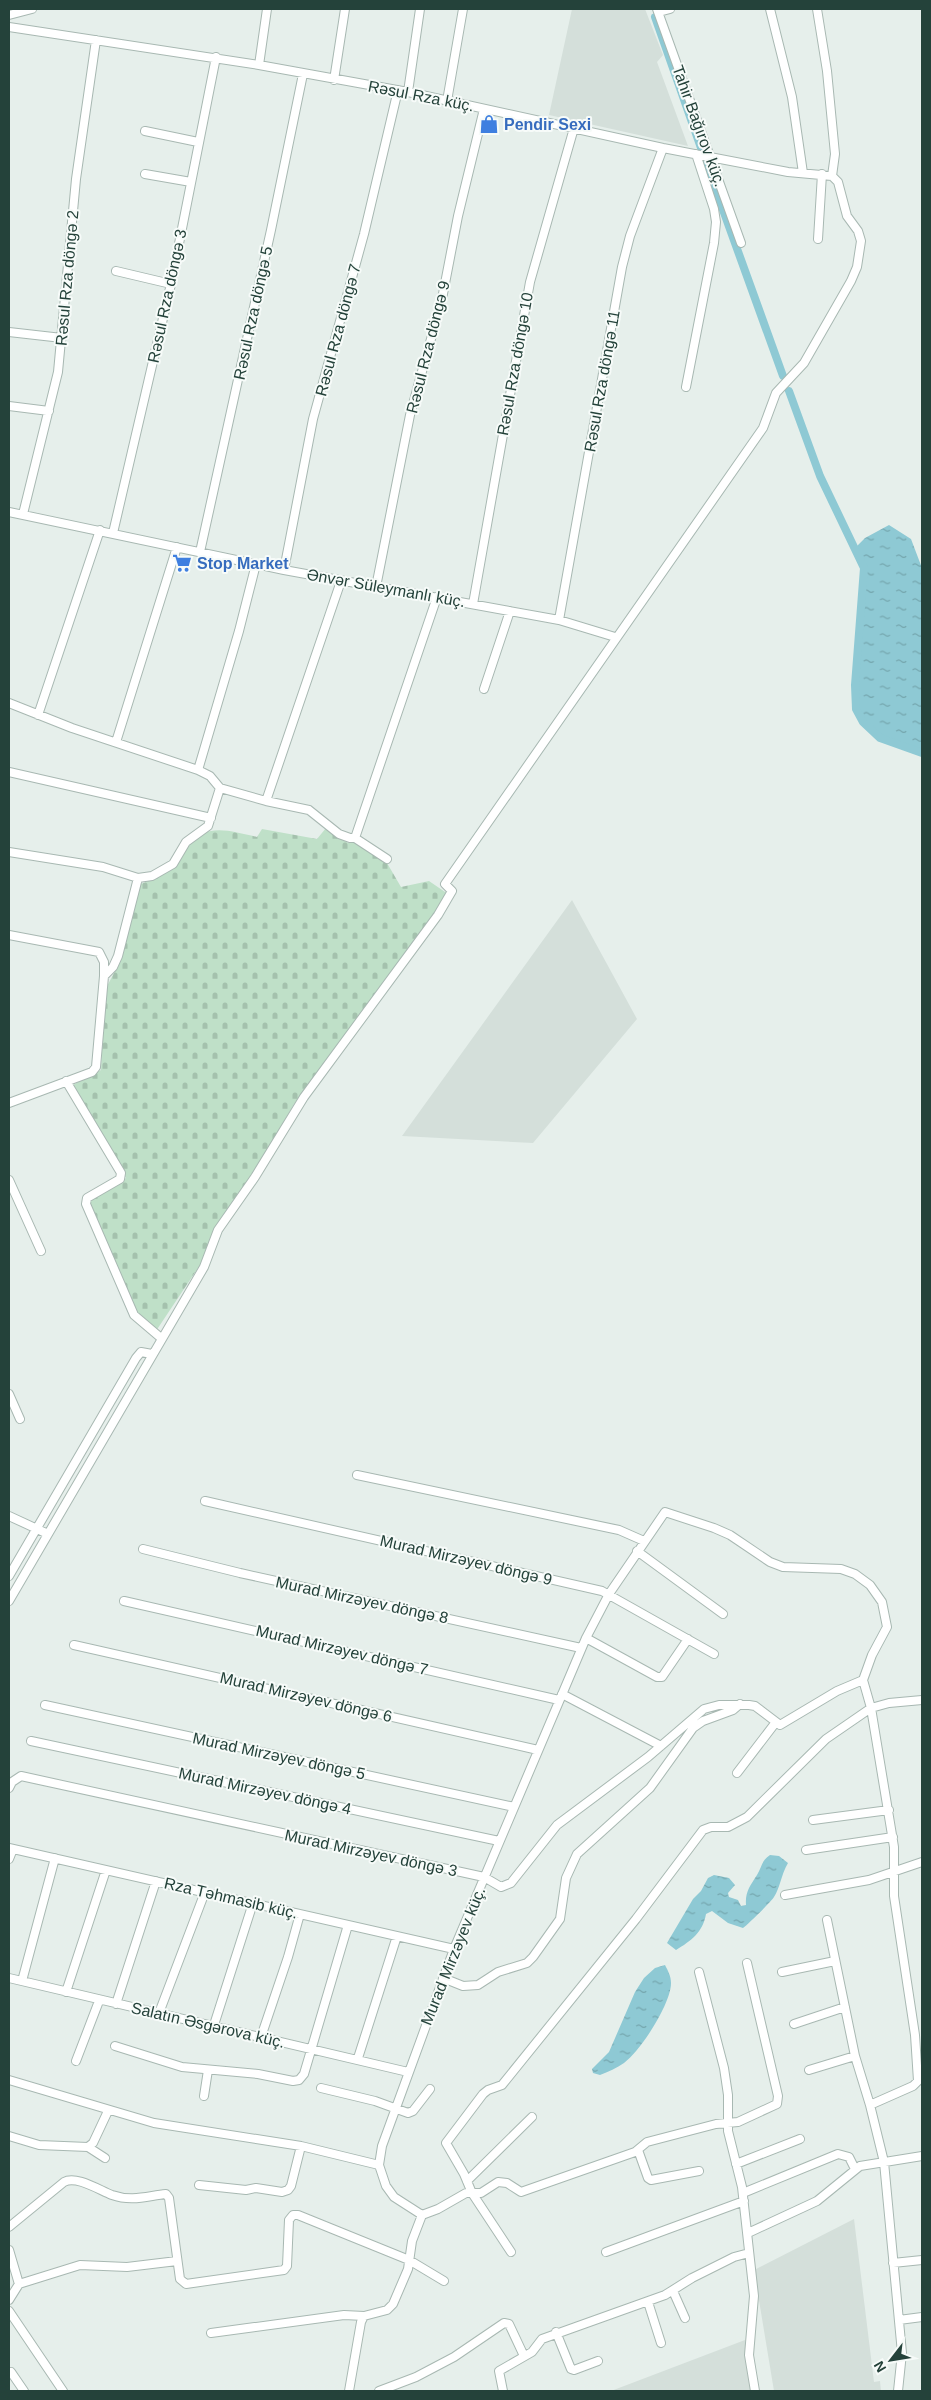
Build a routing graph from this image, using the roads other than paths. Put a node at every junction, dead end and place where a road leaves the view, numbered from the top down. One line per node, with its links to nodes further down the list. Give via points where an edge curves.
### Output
1 (28, 9): 10 (street)
2 (267, 9): 14 (street)
3 (345, 9): 16 (street)
4 (420, 9): 18 (street)
5 (463, 9): 19 (street)
6 (670, 9): 9 (street)
7 (770, 9): 27 (street, via 792,97)
8 (817, 9): 30 (street, via 834,145)
9 (658, 10): 26 (street, Tahir Bağırov küç.)
10 (9, 16)
11 (9, 26): 12 (street, Rəsul Rza küç.)
12 (96, 40): 13 (street, Rəsul Rza küç.); 37 (street, Rəsul Rza döngə 2, via 76,179)
13 (216, 57): 14 (street, Rəsul Rza küç.); 23 (street, Rəsul Rza döngə 3)
14 (259, 65): 15 (street, Rəsul Rza küç.)
15 (303, 74): 16 (street, Rəsul Rza küç.); 46 (street, Rəsul Rza döngə 5, via 272,230)
16 (334, 80): 17 (street, Rəsul Rza küç.)
17 (398, 90): 18 (street, Rəsul Rza küç.); 48 (street, Rəsul Rza döngə 7, via 364,234 313,420)
18 (408, 92): 19 (street, Rəsul Rza küç.)
19 (447, 101): 20 (street, Rəsul Rza küç.)
20 (484, 109): 21 (street, Rəsul Rza küç.); 50 (street, Rəsul Rza döngə 9, via 442,299 410,416)
21 (574, 128): 24 (street, Rəsul Rza küç.); 52 (street, Rəsul Rza döngə 10, via 530,282)
22 (144, 131): 23 (street)
23 (198, 142): 31 (street, Rəsul Rza döngə 3)
24 (663, 148): 25 (street, Rəsul Rza küç.); 54 (street, Rəsul Rza döngə 11, via 630,236 622,267)
25 (696, 154): 26 (street, Rəsul Rza küç.); 38 (street, via 716,222)
26 (712, 157): 27 (street, Rəsul Rza küç.); 33 (street, Tahir Bağırov küç.)
27 (803, 173): 29 (street, Rəsul Rza küç.)
28 (146, 174): 31 (street)
29 (822, 174): 30 (street, Rəsul Rza küç.); 32 (street)
30 (832, 176): 55 (street, via 838,182 847,216 861,241 851,282 808,357 776,393 763,428)
31 (191, 182): 35 (street, Rəsul Rza döngə 3)
32 (818, 239)
33 (741, 243)
34 (116, 272): 35 (street)
35 (171, 284): 44 (street, Rəsul Rza döngə 3)
36 (9, 332): 37 (street)
37 (62, 338): 40 (street, Rəsul Rza döngə 2)
38 (686, 387)
39 (9, 406): 40 (street)
40 (49, 410): 42 (street, Rəsul Rza döngə 2)
41 (9, 512): 42 (street, Ənvər Süleymanlı küç.)
42 (23, 514): 43 (street, Ənvər Süleymanlı küç.)
43 (100, 530): 44 (street, Ənvər Süleymanlı küç.); 58 (street)
44 (113, 533): 45 (street, Ənvər Süleymanlı küç.)
45 (177, 547): 46 (street, Ənvər Süleymanlı küç.); 59 (street)
46 (200, 552): 47 (street, Ənvər Süleymanlı küç.)
47 (256, 564): 48 (street, Ənvər Süleymanlı küç.); 60 (street)
48 (284, 570): 49 (street, Ənvər Süleymanlı küç.)
49 (341, 581): 50 (street, Ənvər Süleymanlı küç.); 63 (street)
50 (376, 587): 51 (street, Ənvər Süleymanlı küç.)
51 (437, 597): 52 (street, Ənvər Süleymanlı küç.); 65 (street)
52 (473, 604): 53 (street, Ənvər Süleymanlı küç.)
53 (510, 611): 54 (street, Ənvər Süleymanlı küç.); 56 (street)
54 (559, 620): 55 (street, Ənvər Süleymanlı küç.)
55 (615, 637): 75 (street, via 445,884 452,891 438,915 304,1096 255,1177 218,1230 204,1267)
56 (484, 689)
57 (9, 703): 58 (street)
58 (38, 715): 59 (street)
59 (116, 742): 60 (street)
60 (198, 770): 62 (street, via 210,776)
61 (9, 772): 64 (street)
62 (220, 788): 63 (street); 64 (street)
63 (266, 801): 65 (street, via 309,810 339,834)
64 (211, 818): 68 (street, via 204,830 186,842 173,864 152,876)
65 (355, 838): 67 (street)
66 (9, 852): 68 (street, via 103,866)
67 (386, 859)
68 (138, 878): 70 (street, via 118,956)
69 (9, 935): 70 (street, via 99,952 104,962)
70 (104, 976): 71 (street, via 96,1067 92,1072)
71 (66, 1081): 72 (street); 75 (street, via 121,1173 120,1178 87,1198 86,1204 134,1315)
72 (9, 1103)
73 (9, 1180): 74 (street)
74 (41, 1251)
75 (161, 1338): 76 (street)
76 (152, 1354): 79 (street, via 141,1352 136,1358); 80 (street)
77 (9, 1394): 78 (street)
78 (20, 1419)
79 (78, 1456): 80 (street); 84 (street)
80 (92, 1462): 85 (street)
81 (358, 1475): 86 (street, via 618,1530)
82 (205, 1501): 90 (street, Murad Mirzəyev döngə 9)
83 (9, 1516): 84 (street)
84 (35, 1529): 85 (street); 89 (street)
85 (48, 1534): 91 (street)
86 (644, 1541): 88 (street, Murad Mirzəyev küç.); 99 (street, Murad Mirzəyev küç., via 665,1512 714,1528 777,1565 855,1574 870,1585 882,1602 887,1627)
87 (143, 1549): 97 (street, Murad Mirzəyev döngə 8)
88 (638, 1551): 90 (street, Murad Mirzəyev küç.); 93 (street)
89 (9, 1576)
90 (609, 1594): 94 (street, Murad Mirzəyev küç.); 95 (street, Murad Mirzəyev döngə 9)
91 (9, 1601)
92 (124, 1601): 100 (street, Murad Mirzəyev döngə 7)
93 (723, 1614)
94 (586, 1638): 95 (street, via 657,1677 662,1677); 97 (street, Murad Mirzəyev küç.)
95 (688, 1639): 98 (street, Murad Mirzəyev döngə 9)
96 (74, 1645): 108 (street, Murad Mirzəyev döngə 6)
97 (582, 1648): 100 (street, Murad Mirzəyev küç.)
98 (714, 1654)
99 (863, 1680): 104 (street); 105 (street, via 837,1690 784,1724)
100 (560, 1697): 107 (street, Murad Mirzəyev döngə 7); 108 (street, Murad Mirzəyev küç.)
101 (922, 1700): 104 (street)
102 (740, 1704): 105 (street, Murad Mirzəyev döngə 3, via 755,1706); 107 (street, Murad Mirzəyev döngə 3, via 704,1710); 138 (street, via 693,1728 650,1788 578,1854 566,1878 560,1919 527,1963 498,1972 478,1985 463,1986)
103 (45, 1705): 111 (street, Murad Mirzəyev döngə 5)
104 (871, 1708): 112 (street); 177 (street, via 826,1739 747,1817 728,1827 703,1830 502,2085 483,2094 446,2143)
105 (776, 1722): 109 (street)
106 (31, 1741): 115 (street, Murad Mirzəyev döngə 4)
107 (661, 1746): 123 (street, Murad Mirzəyev döngə 3, via 557,1825 511,1883 501,1887)
108 (538, 1750): 111 (street, Murad Mirzəyev küç.)
109 (737, 1773)
110 (9, 1788): 123 (street, Murad Mirzəyev döngə 3, via 21,1776)
111 (514, 1807): 115 (street, Murad Mirzəyev küç.)
112 (888, 1810): 113 (street); 114 (street)
113 (813, 1820)
114 (893, 1837): 117 (street); 122 (street)
115 (499, 1841): 123 (street, Murad Mirzəyev küç.)
116 (11, 1848): 118 (street, Rza Təhmasib küç.); 119 (street)
117 (806, 1850)
118 (55, 1858): 121 (street, Rza Təhmasib küç.); 139 (street)
119 (9, 1859)
120 (922, 1862): 122 (street)
121 (106, 1870): 124 (street, Rza Təhmasib küç.); 140 (street)
122 (894, 1873): 126 (street); 160 (street, via 895,1907 915,2035 918,2081)
123 (484, 1877): 132 (street, Murad Mirzəyev küç.)
124 (156, 1881): 125 (street, Rza Təhmasib küç.); 142 (street)
125 (205, 1892): 127 (street, Rza Təhmasib küç.); 144 (street)
126 (785, 1895)
127 (253, 1903): 128 (street, Rza Təhmasib küç.); 146 (street)
128 (300, 1914): 130 (street, Rza Təhmasib küç.); 147 (street)
129 (827, 1920): 133 (street)
130 (348, 1925): 131 (street, Rza Təhmasib küç.); 149 (street)
131 (397, 1936): 132 (street, Rza Təhmasib küç.); 151 (street)
132 (454, 1950): 138 (street, Murad Mirzəyev küç.)
133 (836, 1961): 136 (street); 143 (street)
134 (747, 1963): 164 (street, via 779,2102 746,2119)
135 (698, 1972): 164 (street, via 724,2068 729,2112)
136 (782, 1972)
137 (9, 1978): 139 (street, Salatın Əsgərova küç.)
138 (443, 1978): 155 (street, Murad Mirzəyev küç.)
139 (22, 1981): 140 (street, Salatın Əsgərova küç.)
140 (66, 1992): 141 (street, Salatın Əsgərova küç.)
141 (99, 2001): 142 (street, Salatın Əsgərova küç.); 152 (street)
142 (116, 2004): 144 (street, Salatın Əsgərova küç.)
143 (845, 2007): 145 (street); 150 (street)
144 (159, 2012): 146 (street, Salatın Əsgərova küç.)
145 (794, 2024)
146 (214, 2025): 147 (street, Salatın Əsgərova küç.)
147 (262, 2036): 149 (street, Salatın Əsgərova küç.)
148 (115, 2046): 153 (street, via 167,2063)
149 (311, 2049): 151 (street, Salatın Əsgərova küç.); 153 (street, via 299,2080)
150 (855, 2056): 154 (street); 160 (street)
151 (358, 2058): 155 (street, Salatın Əsgərova küç.)
152 (76, 2061)
153 (208, 2070): 159 (street)
154 (809, 2070)
155 (408, 2072): 161 (street, Murad Mirzəyev küç.)
156 (9, 2080): 162 (street)
157 (321, 2088): 161 (street)
158 (430, 2089): 161 (street, via 413,2111 408,2113)
159 (204, 2096)
160 (870, 2105): 172 (street)
161 (395, 2108): 174 (street, Murad Mirzəyev küç., via 382,2146)
162 (108, 2111): 167 (street, via 154,2123); 168 (street)
163 (532, 2117): 177 (street)
164 (727, 2123): 169 (street, via 646,2142); 173 (street)
165 (9, 2136): 168 (street, via 39,2144)
166 (800, 2139): 173 (street)
167 (301, 2146): 174 (street); 178 (street, via 288,2190 246,2190)
168 (88, 2147): 171 (street)
169 (638, 2150): 176 (street, via 651,2180); 179 (street, via 521,2192 503,2182 482,2193)
170 (922, 2156): 172 (street)
171 (105, 2158)
172 (884, 2162): 175 (street); 192 (street)
173 (736, 2164): 180 (street)
174 (380, 2165): 182 (street, Murad Mirzəyev küç., via 386,2186 394,2197)
175 (855, 2169): 180 (street, via 849,2157 838,2154); 184 (street, via 817,2201)
176 (699, 2171)
177 (467, 2181): 179 (street)
178 (199, 2184)
179 (472, 2193): 182 (street); 186 (street)
180 (743, 2193): 181 (street)
181 (744, 2201): 184 (street); 187 (street)
182 (422, 2215): 189 (street)
183 (9, 2227): 191 (street, via 68,2179 128,2199 166,2194)
184 (748, 2233): 188 (street)
185 (9, 2250): 194 (street)
186 (511, 2252)
187 (606, 2252)
188 (749, 2253): 195 (street, via 699,2274); 214 (street, via 754,2296 749,2355)
189 (409, 2260): 191 (street, via 293,2215 287,2266 280,2272 186,2284 180,2279); 193 (street); 199 (street, via 393,2304 387,2310)
190 (922, 2260): 192 (street)
191 (177, 2261): 194 (street, via 127,2267 80,2265)
192 (893, 2263): 202 (street)
193 (444, 2281)
194 (19, 2284): 196 (street)
195 (673, 2291): 197 (street); 201 (street)
196 (9, 2300)
197 (648, 2302): 203 (street); 205 (street)
198 (9, 2311): 210 (street)
199 (364, 2316): 204 (street, via 344,2315); 211 (street)
200 (922, 2317): 202 (street)
201 (685, 2318)
202 (899, 2320): 215 (street, via 902,2352)
203 (556, 2332): 206 (street, via 542,2339); 207 (street, via 571,2369)
204 (211, 2333)
205 (661, 2343)
206 (524, 2356): 212 (street, via 509,2324 504,2323 454,2357 416,2377); 213 (street, via 499,2371)
207 (598, 2361)
208 (11, 2372): 209 (street)
209 (24, 2391)
210 (63, 2391)
211 (349, 2391)
212 (379, 2391)
213 (503, 2391)
214 (755, 2391)
215 (898, 2391)

